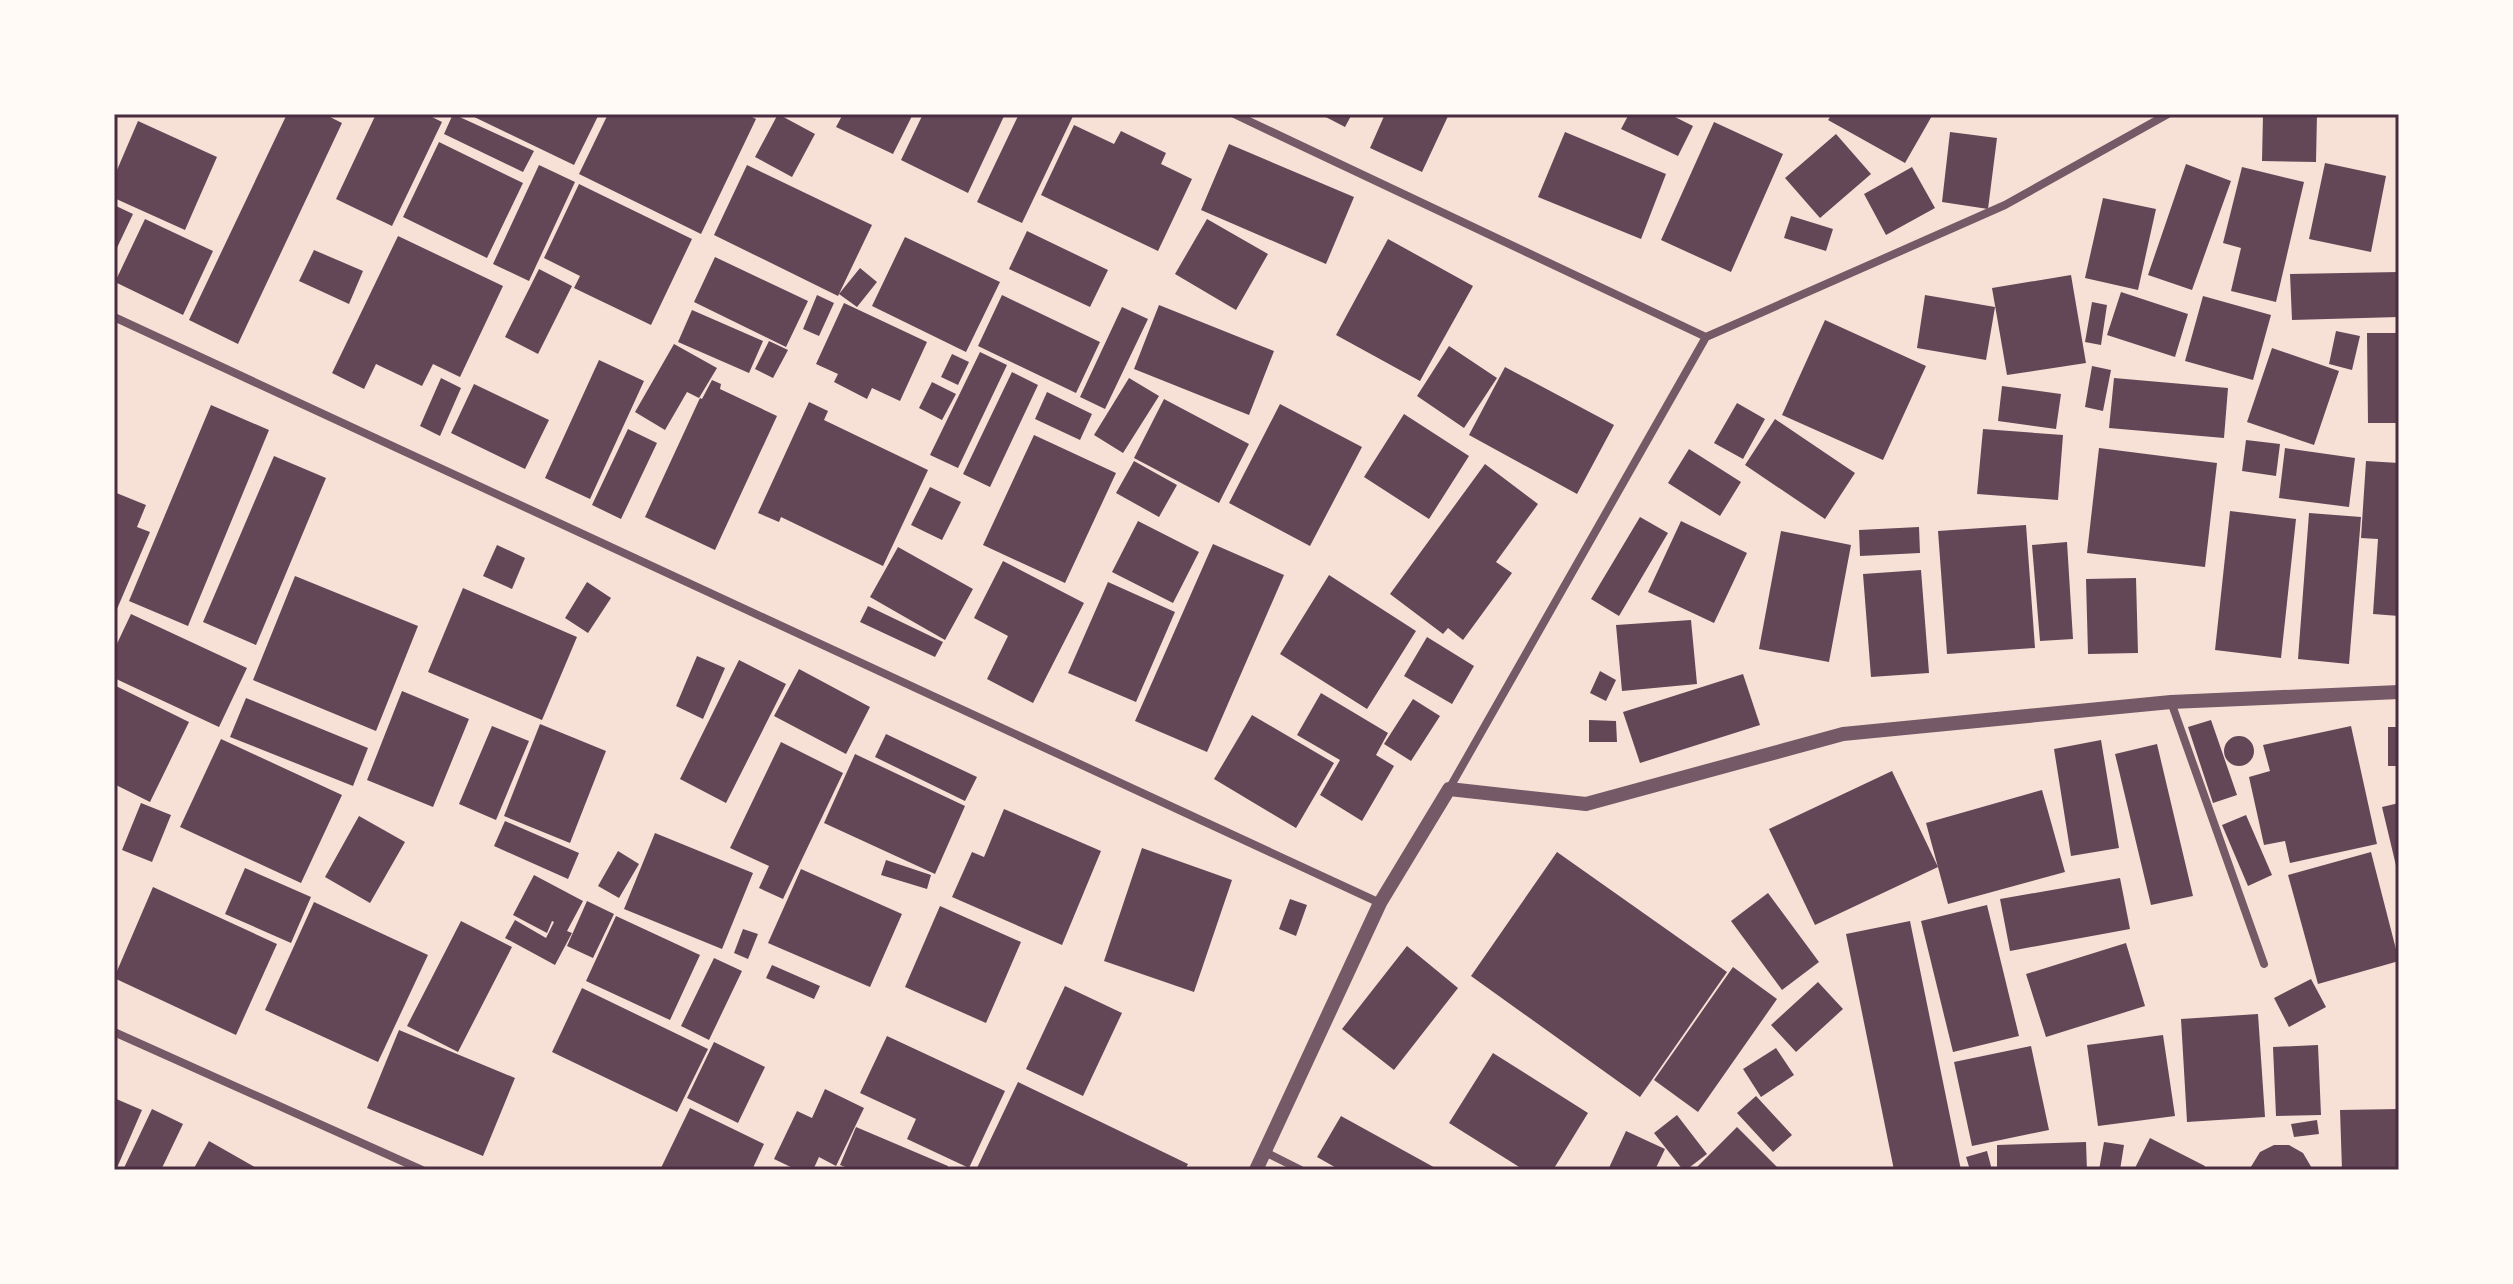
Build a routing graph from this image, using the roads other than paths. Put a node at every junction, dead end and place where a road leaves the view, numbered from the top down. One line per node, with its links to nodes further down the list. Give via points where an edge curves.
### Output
1 (1234, 114): 4 (street)
2 (2168, 114): 4 (street, via 2005,205)
3 (114, 317): 8 (street)
4 (1706, 337): 7 (street)
5 (2399, 692): 6 (street)
6 (2171, 702): 7 (street, via 1843,734 1586,804); 9 (street)
7 (1449, 789): 8 (street)
8 (1380, 903): 11 (street)
9 (2264, 964)
10 (114, 1032): 12 (street)
11 (1265, 1152): 13 (street); 14 (street)
12 (422, 1170)
13 (1256, 1170)
14 (1301, 1170)

